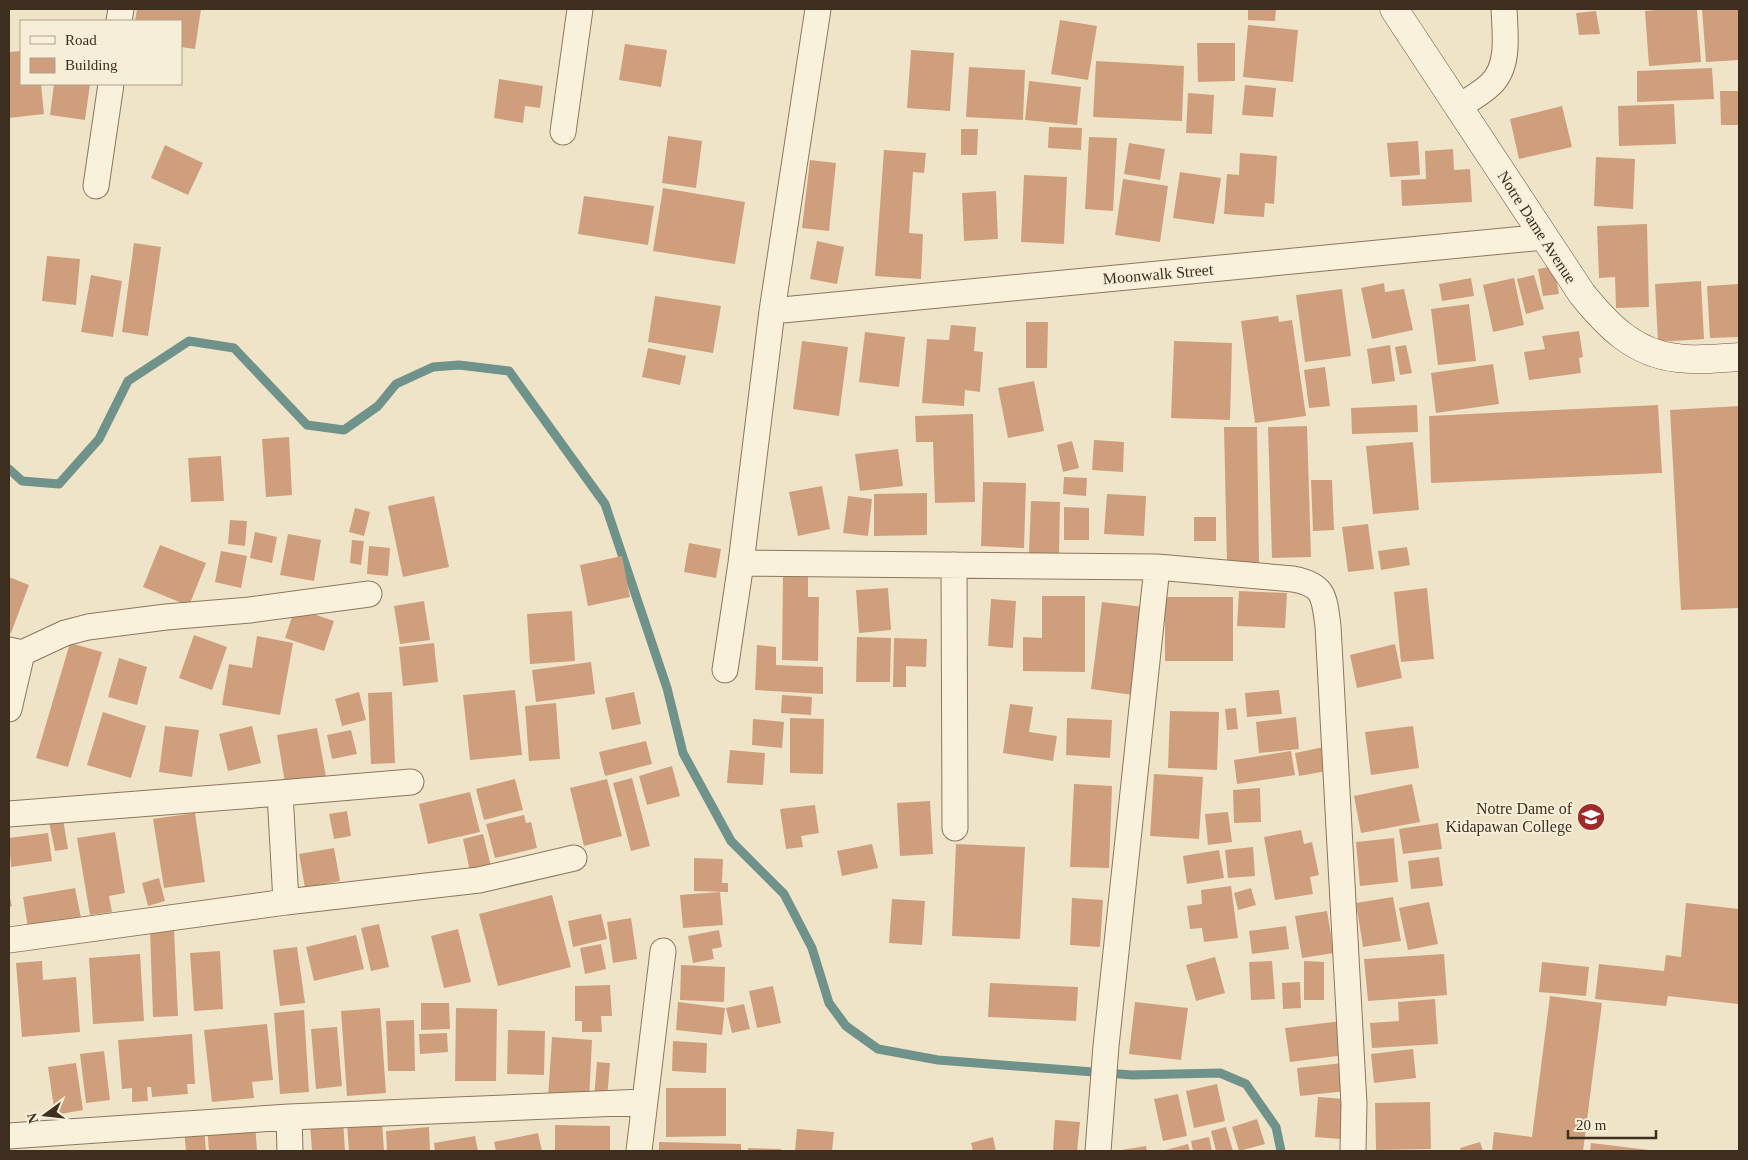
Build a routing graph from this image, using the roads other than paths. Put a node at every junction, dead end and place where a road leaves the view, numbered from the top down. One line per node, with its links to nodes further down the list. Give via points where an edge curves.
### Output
1 (580, 9): 7 (street)
2 (823, 9): 10 (street)
3 (1394, 9): 6 (street, Notre Dame Avenue)
4 (1504, 9): 6 (street, via 1504,59 1499,74 1491,85)
5 (111, 85): 8 (street)
6 (1458, 107): 9 (street, Notre Dame Avenue)
7 (563, 132)
8 (96, 186)
9 (1544, 237): 10 (street, Moonwalk Street); 11 (street, Notre Dame Avenue, via 1582,294 1606,323 1630,341 1656,354 1678,358)
10 (772, 311): 12 (street)
11 (1739, 357)
12 (742, 563): 13 (street); 17 (street)
13 (954, 565): 14 (street); 22 (street)
14 (1157, 567): 32 (street, via 1106,1046); 33 (street, via 1307,581 1318,588 1324,600 1329,636)
15 (369, 594): 16 (street, via 88,627)
16 (15, 652): 18 (street)
17 (725, 670)
18 (9, 709)
19 (411, 782): 20 (street)
20 (280, 793): 21 (street); 24 (street)
21 (9, 814)
22 (955, 828)
23 (574, 858): 24 (street, via 479,880)
24 (286, 902): 25 (street)
25 (9, 940)
26 (663, 951): 27 (street)
27 (644, 1102): 28 (street); 31 (street)
28 (288, 1117): 29 (street); 30 (street)
29 (9, 1136)
30 (290, 1151)
31 (639, 1151)
32 (1098, 1151)
33 (1354, 1151)

